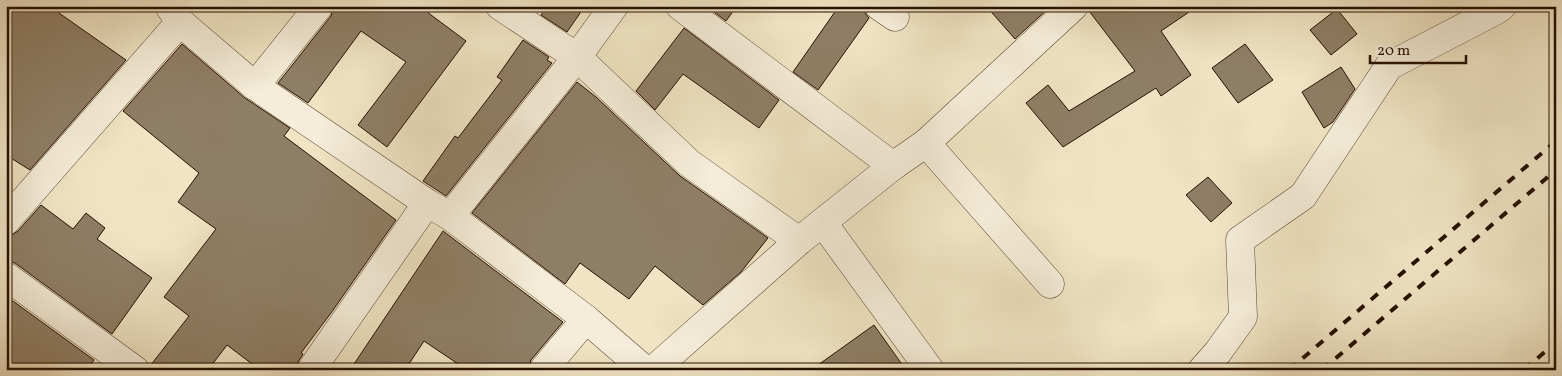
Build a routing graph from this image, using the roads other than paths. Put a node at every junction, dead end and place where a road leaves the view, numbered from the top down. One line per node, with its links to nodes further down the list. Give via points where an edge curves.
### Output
1 (319, 6): 9 (street)
2 (500, 6): 8 (street)
3 (614, 6): 8 (street)
4 (680, 6): 11 (street)
5 (1074, 6): 10 (street)
6 (1502, 6): 25 (street, via 1389,66 1303,196 1240,240 1243,317)
7 (174, 14): 9 (street); 13 (street)
8 (577, 57): 12 (street); 15 (street, via 689,163)
9 (255, 86): 12 (street)
10 (926, 143): 11 (street); 17 (street)
11 (893, 166): 14 (street)
12 (438, 210): 18 (street); 20 (street)
13 (6, 221)
14 (823, 223): 15 (street); 24 (street)
15 (800, 241): 23 (street)
16 (6, 276): 19 (street)
17 (1050, 284)
18 (586, 319): 21 (street); 22 (street)
19 (135, 370)
20 (311, 370)
21 (543, 370)
22 (645, 370)
23 (653, 370)
24 (930, 370)
25 (1202, 370)

